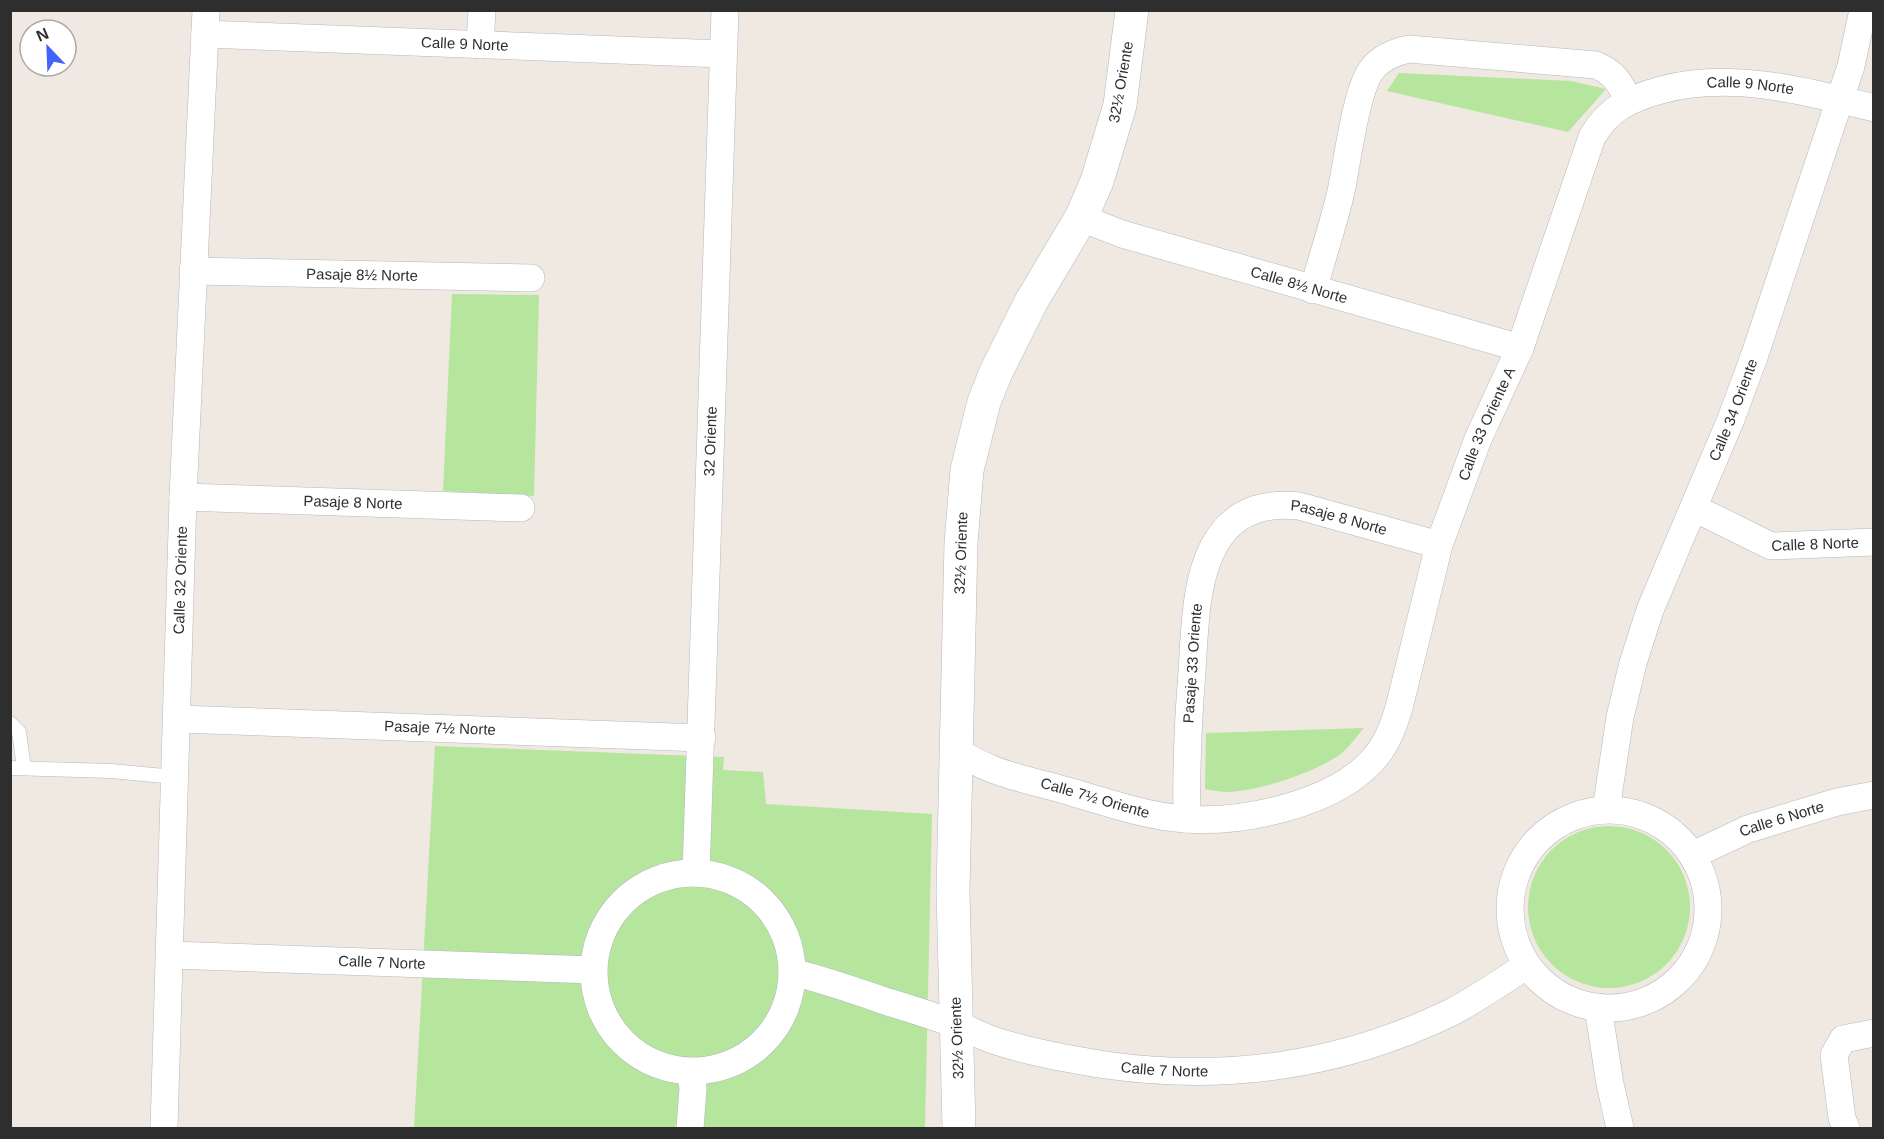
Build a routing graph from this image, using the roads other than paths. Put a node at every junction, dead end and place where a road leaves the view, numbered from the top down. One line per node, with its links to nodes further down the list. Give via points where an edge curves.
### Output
1 (482, 10): 6 (street)
2 (725, 10): 7 (street, 32 Oriente)
3 (1132, 10): 11 (street, 32½ Oriente, via 1119,105 1100,172)
4 (1863, 10): 9 (street, Calle 34 Oriente)
5 (206, 22): 6 (street, Calle 9 Norte); 12 (street, Calle 32 Oriente)
6 (480, 45): 7 (street, Calle 9 Norte)
7 (722, 54): 24 (street, 32 Oriente)
8 (1629, 100): 9 (street, Calle 9 Norte, via 1677,86 1731,82); 14 (street, via 1610,71 1596,65 1409,49 1381,60 1366,78 1360,96 1339,198); 15 (street, Calle 33 Oriente A, via 1615,109 1592,137)
9 (1840, 100): 10 (street, Calle 9 Norte); 18 (street, Calle 34 Oriente, via 1754,357)
10 (1874, 108)
11 (1081, 218): 14 (street, Calle 8½ Norte, via 1122,234); 25 (street, 32½ Oriente, via 1009,342 975,434 963,506)
12 (193, 271): 13 (street, Pasaje 8½ Norte); 16 (street, Calle 32 Oriente)
13 (531, 278)
14 (1313, 290): 15 (street, Calle 8½ Norte)
15 (1520, 348): 21 (street, Calle 33 Oriente A, via 1478,439)
16 (183, 497): 17 (street, Pasaje 8 Norte); 22 (street, Calle 32 Oriente)
17 (521, 508)
18 (1694, 508): 20 (street, Calle 8 Norte, via 1771,546); 30 (street, Calle 34 Oriente, via 1670,559 1633,663 1620,717)
19 (1239, 518): 21 (street, Pasaje 8 Norte, via 1262,507 1299,506); 31 (street, Pasaje 33 Oriente, via 1216,542 1199,592 1190,698)
20 (1874, 542)
21 (1439, 546): 26 (street, Calle 33 Oriente A, via 1393,727)
22 (178, 719): 24 (street, Pasaje 7½ Norte); 28 (street, Calle 32 Oriente)
23 (10, 723): 27 (lane, via 19,732)
24 (702, 738): 33 (street, 32 Oriente)
25 (955, 751): 31 (street, Calle 7½ Oriente, via 993,769 1128,810); 39 (street, 32½ Oriente, via 953,891)
26 (1371, 761): 31 (street, Calle 7½ Oriente, via 1336,787 1292,807 1253,816)
27 (17, 768): 28 (lane)
28 (176, 777): 34 (street, Calle 32 Oriente)
29 (1874, 795): 32 (street, Calle 6 Norte, via 1748,829)
30 (1606, 810): 32 (street, via 1646,817 1664,826); 35 (street, via 1561,823 1527,854 1516,875 1511,921 1516,944)
31 (1187, 819)
32 (1693, 855): 38 (street, via 1707,893 1708,912 1705,933 1688,969 1657,995 1619,1007)
33 (696, 873): 36 (street, via 670,875 624,900 608,920 597,944); 37 (street, via 734,881 765,903 785,935)
34 (170, 955): 36 (street, Calle 7 Norte); 42 (street, Calle 32 Oriente)
35 (1527, 965): 38 (street, via 1558,994); 39 (street, Calle 7 Norte, via 1452,1012 1411,1030 1363,1048 1263,1069 1173,1072 1084,1062 1000,1043)
36 (593, 970): 41 (street, via 602,1014 629,1049 669,1069)
37 (792, 972): 39 (street, Calle 7 Norte); 41 (street, via 790,995 770,1035 735,1062)
38 (1598, 1007): 45 (street)
39 (957, 1024): 44 (street, 32½ Oriente)
40 (1874, 1033): 46 (street, via 1843,1039 1834,1055)
41 (691, 1072): 43 (street)
42 (164, 1128)
43 (690, 1128)
44 (959, 1128)
45 (1620, 1128)
46 (1846, 1128)

